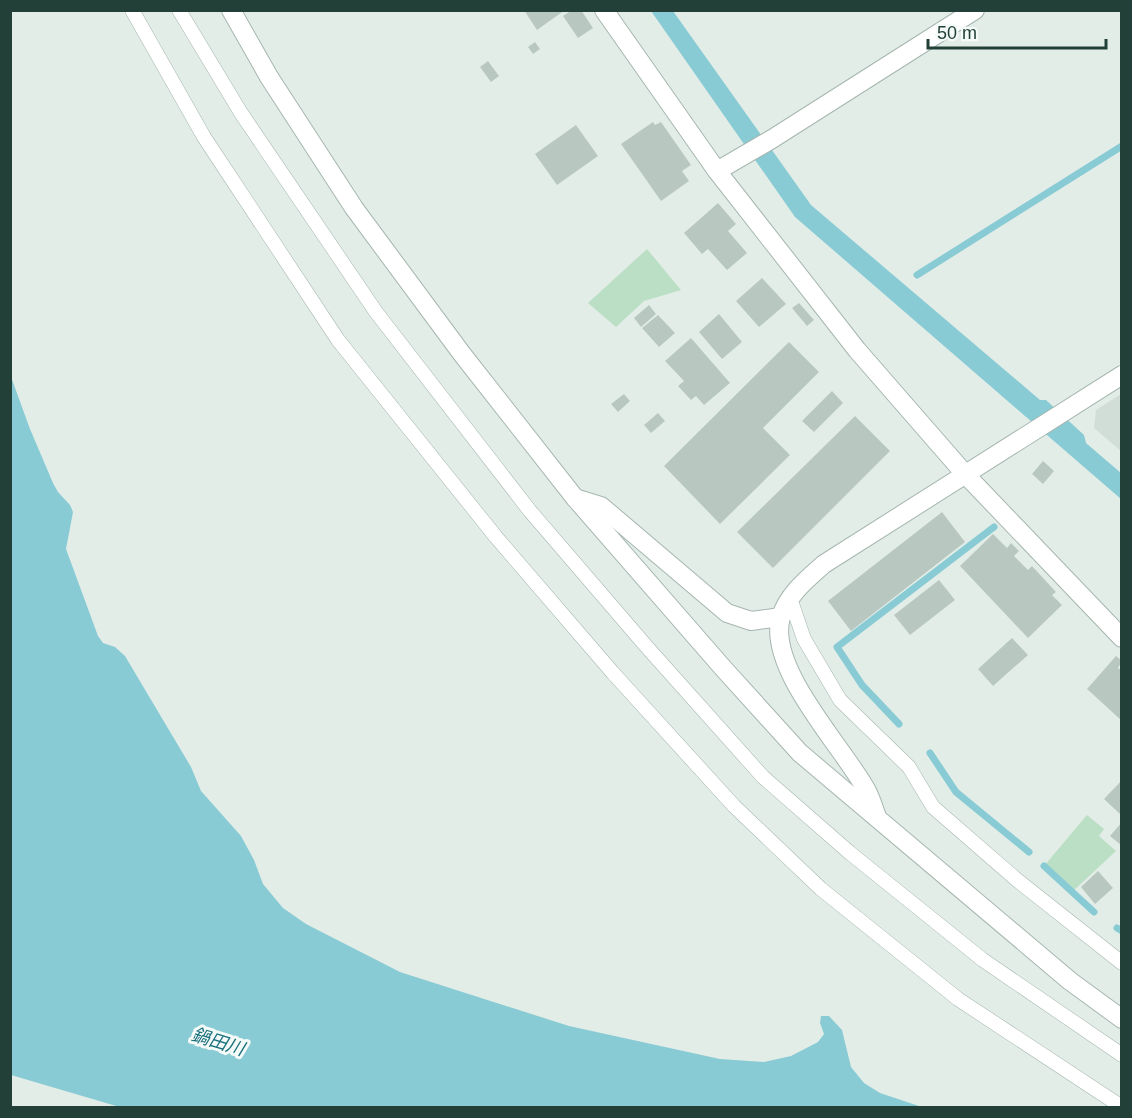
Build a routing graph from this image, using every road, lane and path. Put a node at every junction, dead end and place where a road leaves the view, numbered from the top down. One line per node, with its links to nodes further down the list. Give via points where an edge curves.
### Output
1 (132, 10): 17 (lane, via 204,137 338,340 496,537 613,673 734,806 821,889 958,999)
2 (179, 10): 16 (lane, via 241,113 376,312 530,511 763,777 983,960)
3 (231, 10): 9 (street, via 269,77 354,208)
4 (604, 10): 6 (street)
5 (975, 10): 6 (street)
6 (717, 171): 8 (street, via 857,350)
7 (1122, 375): 8 (street)
8 (965, 474): 10 (street, via 824,564); 12 (street)
9 (575, 498): 11 (street, via 601,506 727,613 751,621); 13 (street, via 800,753)
10 (790, 598): 11 (street); 14 (lane, via 804,639 840,700 909,767 933,807)
11 (781, 617): 13 (street, via 783,655 808,706 867,790)
12 (1122, 638)
13 (879, 821): 15 (street, via 1070,981)
14 (1122, 963)
15 (1122, 1019)
16 (1122, 1055)
17 (1122, 1107)

